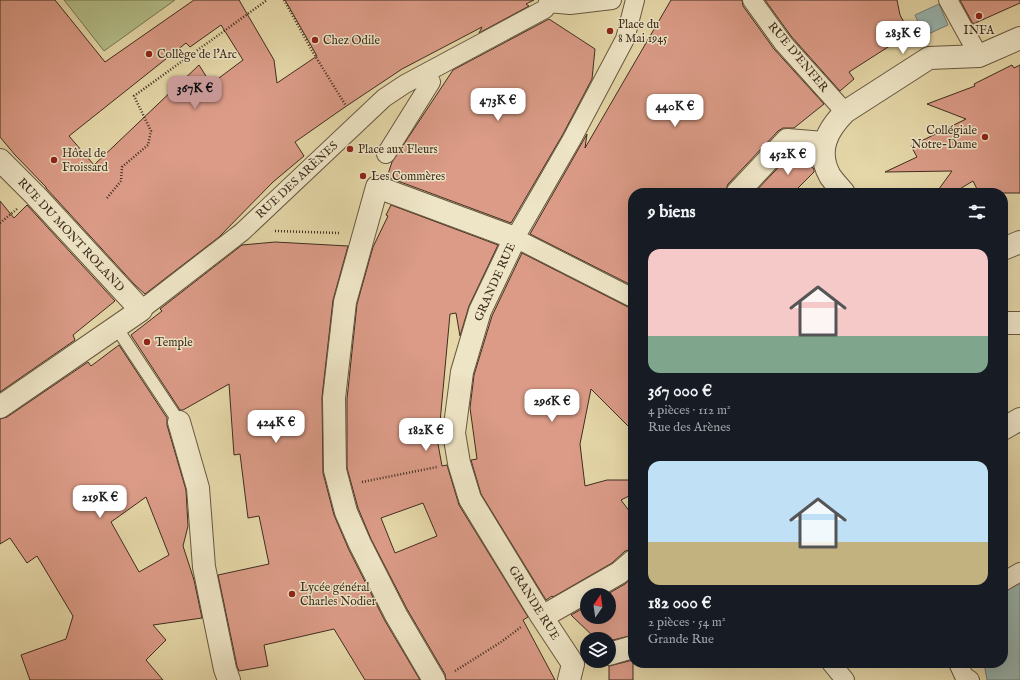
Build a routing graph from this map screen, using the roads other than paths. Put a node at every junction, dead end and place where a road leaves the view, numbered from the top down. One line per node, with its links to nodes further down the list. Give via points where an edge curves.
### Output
1 (612, 0): 5 (street, RUE DES ARÈNES, via 570,5)
2 (635, 0): 15 (street, GRANDE RUE, via 625,39)
3 (752, 0): 9 (street, RUE D'ENFER, via 783,43)
4 (948, 0): 7 (street)
5 (547, 2): 19 (street, RUE DES ARÈNES, via 545,9 405,84 384,98 242,232)
6 (1020, 38): 7 (street)
7 (979, 56): 9 (street, via 929,58)
8 (431, 82): 11 (street)
9 (845, 112): 10 (street, via 836,120)
10 (824, 143): 13 (street, via 788,140); 14 (street, via 824,158 830,176)
11 (386, 154)
12 (0, 160): 19 (street, RUE DU MONT ROLAND)
13 (742, 188)
14 (840, 188)
15 (515, 238): 18 (street); 30 (street, GRANDE RUE, via 480,311 462,372 454,433 459,463 470,498); 36 (street, via 377,187 345,302 334,398 335,470 339,486 346,512 360,544 396,615)
16 (1020, 242): 17 (street)
17 (1008, 247)
18 (628, 295)
19 (141, 310): 22 (street, RUE DES ARÈNES)
20 (1008, 323): 21 (street)
21 (1020, 323)
22 (116, 327): 23 (street, RUE DES ARÈNES); 25 (lane)
23 (0, 406)
24 (1020, 419): 26 (street)
25 (179, 422): 37 (street, via 198,488 204,568)
26 (1008, 426)
27 (628, 565): 30 (street, via 619,573)
28 (1020, 572): 29 (street)
29 (1008, 579)
30 (541, 615): 33 (street, GRANDE RUE)
31 (628, 648): 32 (street)
32 (616, 652)
33 (576, 668)
34 (835, 668): 38 (street)
35 (960, 668): 39 (street, via 964,676)
36 (443, 676)
37 (229, 680)
38 (845, 680)
39 (970, 680)

